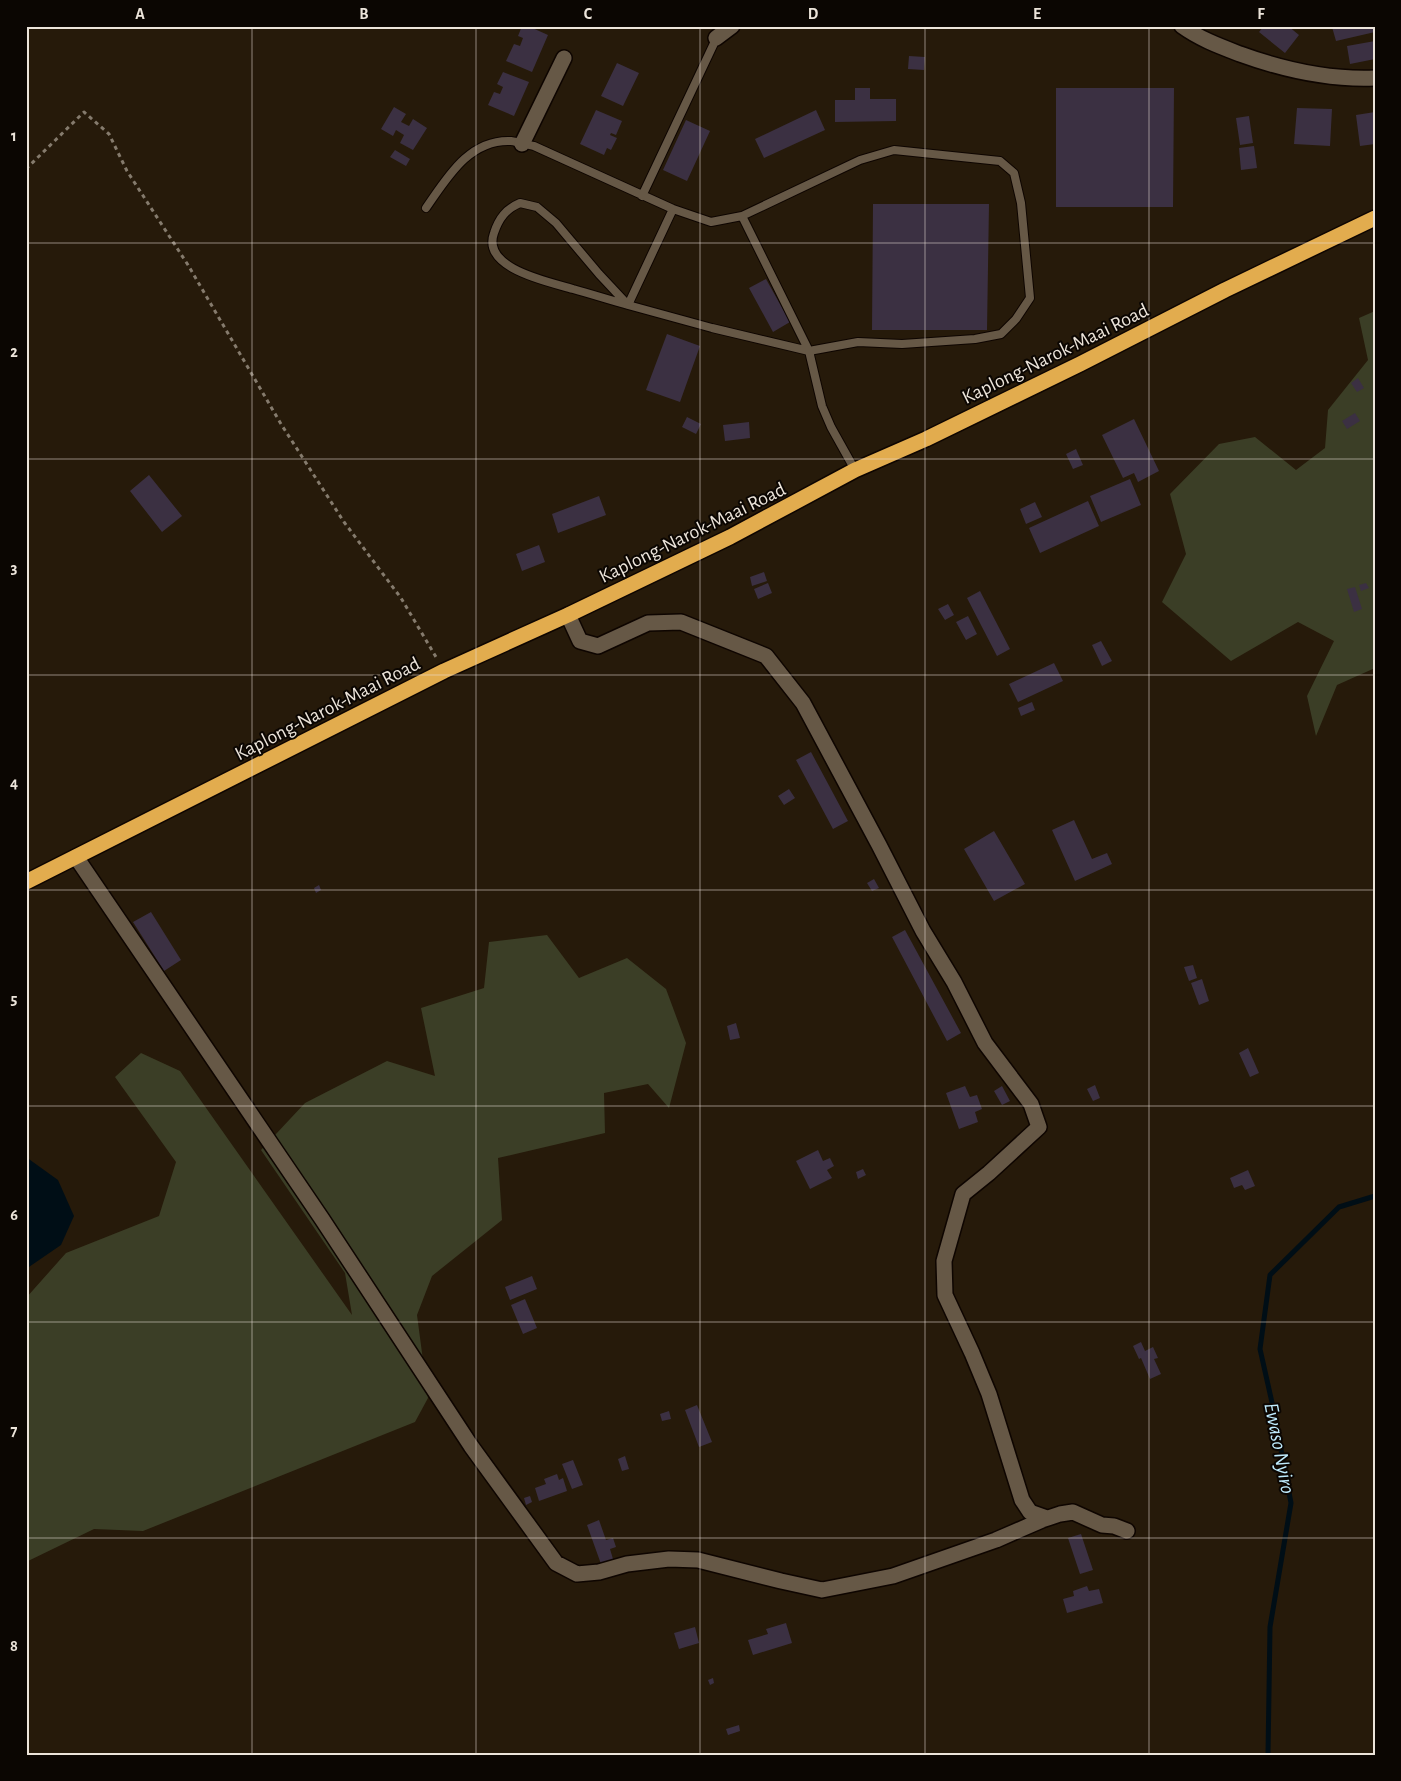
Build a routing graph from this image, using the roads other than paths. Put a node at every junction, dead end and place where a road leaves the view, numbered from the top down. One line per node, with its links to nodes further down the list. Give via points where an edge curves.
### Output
1 (732, 26): 3 (street)
2 (1182, 26): 5 (street, via 1213,44 1295,71 1338,78)
3 (718, 32): 7 (lane)
4 (564, 58): 6 (street)
5 (1375, 78)
6 (522, 144): 7 (lane, via 534,146); 8 (lane, via 511,141 488,144 467,155)
7 (642, 196): 9 (lane)
8 (426, 208)
9 (673, 210): 10 (lane, via 711,222); 12 (lane)
10 (742, 216): 13 (lane); 13 (lane, via 860,160 894,150 1000,161 1014,173 1021,203 1030,298 1016,319 1000,334 902,344 858,342)
11 (1375, 218): 14 (highway, Kaplong-Narok-Maai Road, via 926,439)
12 (628, 305): 12 (lane, via 556,223 537,207 520,202 498,220 492,238 496,254 513,269 532,278); 13 (lane)
13 (809, 351): 14 (lane, via 822,406)
14 (855, 470): 15 (highway, Kaplong-Narok-Maai Road, via 730,538)
15 (568, 615): 16 (highway, Kaplong-Narok-Maai Road, via 444,671); 18 (street, via 580,641 598,646 648,623 681,622 766,656 802,703 985,1043 1031,1104 1039,1127 963,1194 944,1261 945,1295 989,1394 1022,1500 1030,1512)
16 (76, 857): 17 (highway, Kaplong-Narok-Maai Road); 18 (street, via 322,1219 471,1446 556,1563 576,1574 670,1559 698,1560 822,1590 893,1576 996,1540)
17 (26, 882)
18 (1047, 1518): 19 (street, via 1073,1512 1102,1525)
19 (1127, 1531)

